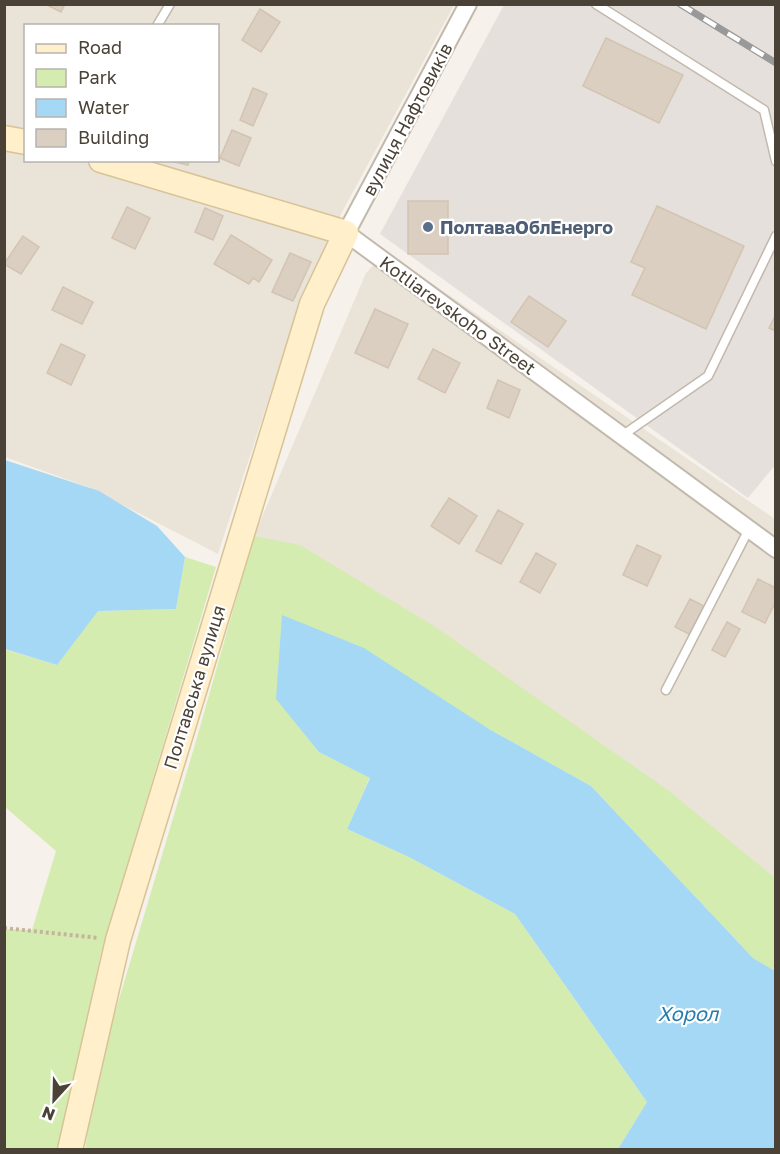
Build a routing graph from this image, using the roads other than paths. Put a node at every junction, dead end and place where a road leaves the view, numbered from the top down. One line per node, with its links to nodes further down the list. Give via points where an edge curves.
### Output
1 (170, 4): 4 (lane)
2 (468, 4): 9 (street, вулиця Нафтовиків)
3 (596, 4): 7 (lane, via 764,110)
4 (158, 24)
5 (4, 138): 6 (street)
6 (24, 142)
7 (776, 161)
8 (108, 162): 9 (street, Kotliarevskoho Street)
9 (346, 232): 11 (street, Kotliarevskoho Street); 15 (street, Полтавська вулиця, via 312,304 118,940)
10 (776, 236): 11 (lane, via 708,376)
11 (624, 435): 12 (street, Kotliarevskoho Street)
12 (749, 529): 13 (street, Kotliarevskoho Street); 14 (lane)
13 (776, 549)
14 (666, 690)
15 (70, 1149)

